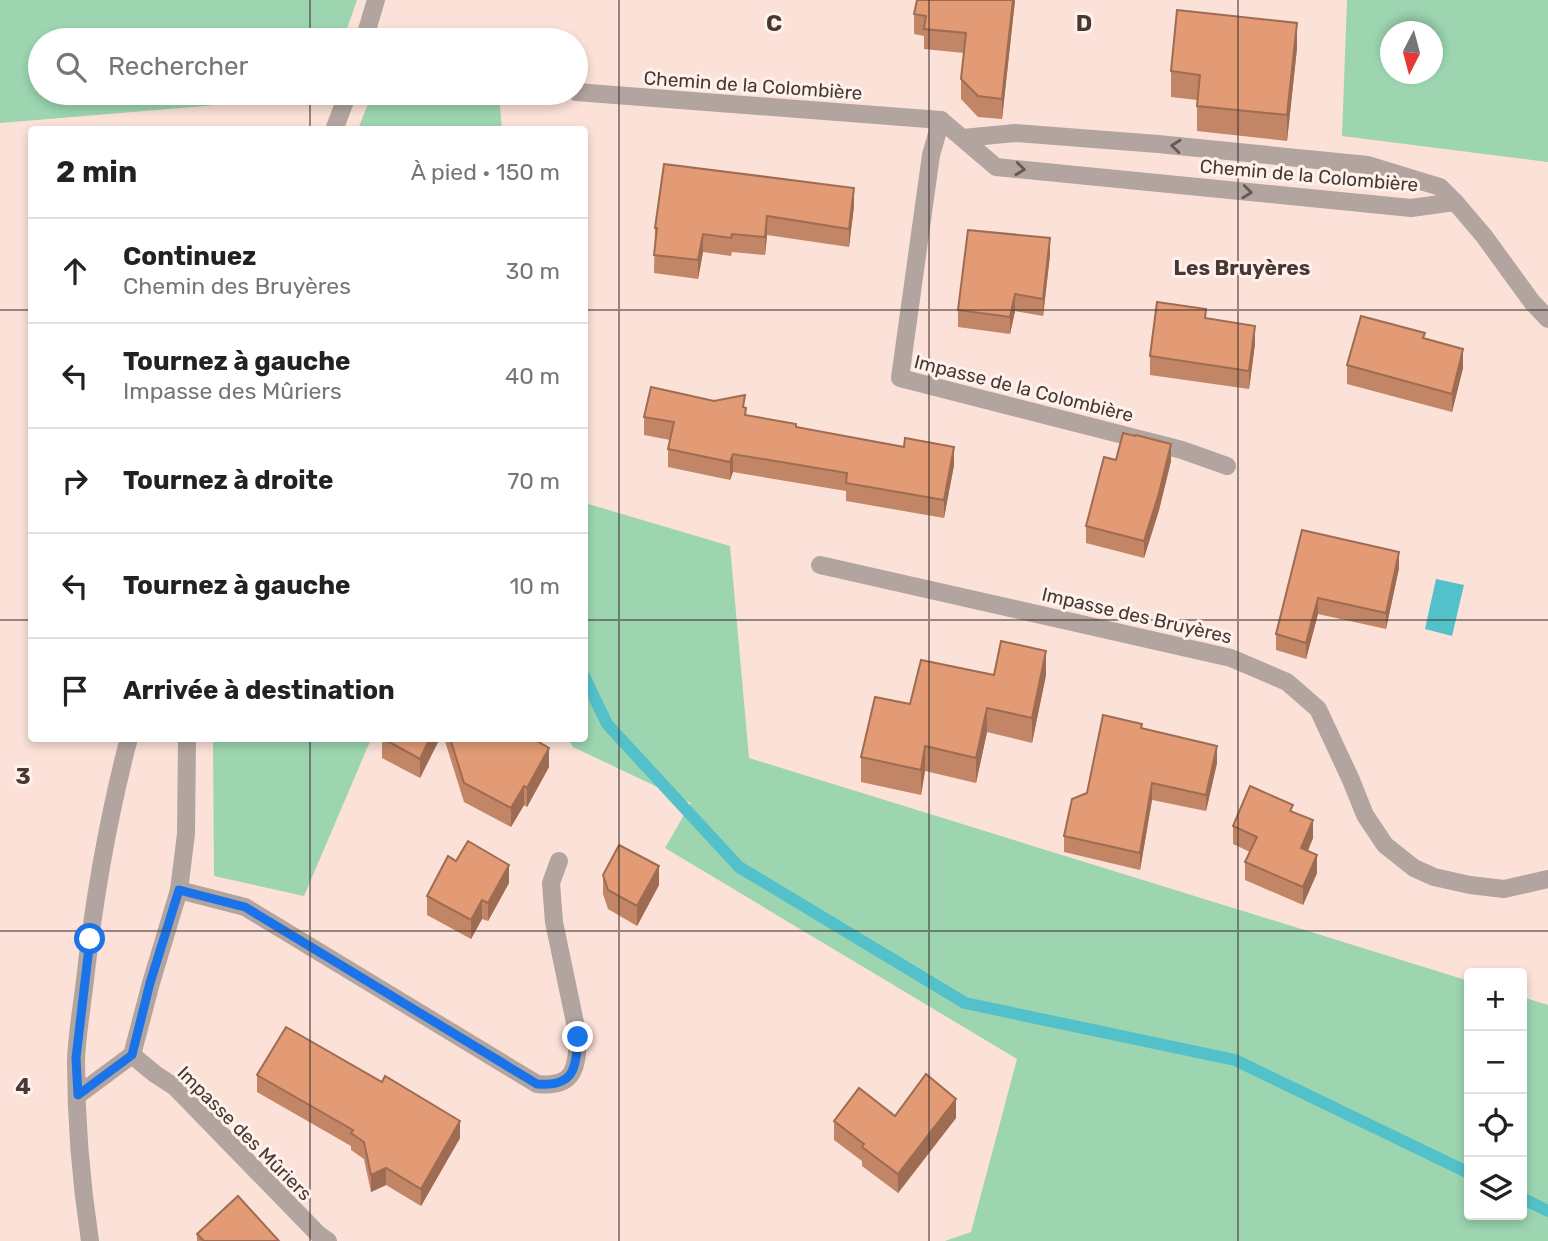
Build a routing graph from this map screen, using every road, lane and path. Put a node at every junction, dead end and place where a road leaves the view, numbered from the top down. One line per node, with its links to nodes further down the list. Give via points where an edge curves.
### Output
1 (376, 0): 2 (street)
2 (368, 28)
3 (588, 93): 5 (street, Chemin de la Colombière)
4 (343, 105): 6 (street)
5 (941, 120): 7 (street, Chemin de la Colombière); 10 (street, Impasse de la Colombière, via 931,155 900,378 1182,450)
6 (336, 126)
7 (963, 138): 8 (street, Chemin de la Colombière, one-way to 7, via 1440,187 1368,165 1016,133); 8 (street, Chemin de la Colombière, one-way to 8, via 996,167 1410,208)
8 (1455, 202): 9 (street)
9 (1548, 319)
10 (1227, 466)
11 (820, 565): 15 (street, Impasse des Bruyères, via 1231,658 1287,682 1318,709 1364,815 1385,845 1415,868 1434,877 1504,889)
12 (128, 742): 18 (street, via 90,939 76,1058)
13 (187, 742): 16 (street, via 186,834)
14 (559, 861): 16 (street, via 551,883 554,922 578,1037 573,1071 565,1081 552,1085 537,1084 245,907)
15 (1548, 879)
16 (179, 890): 17 (street)
17 (132, 1055): 18 (street); 20 (street, Impasse des Mûriers, via 175,1087)
18 (78, 1095): 19 (street, via 79,1150)
19 (90, 1241)
20 (328, 1241)

